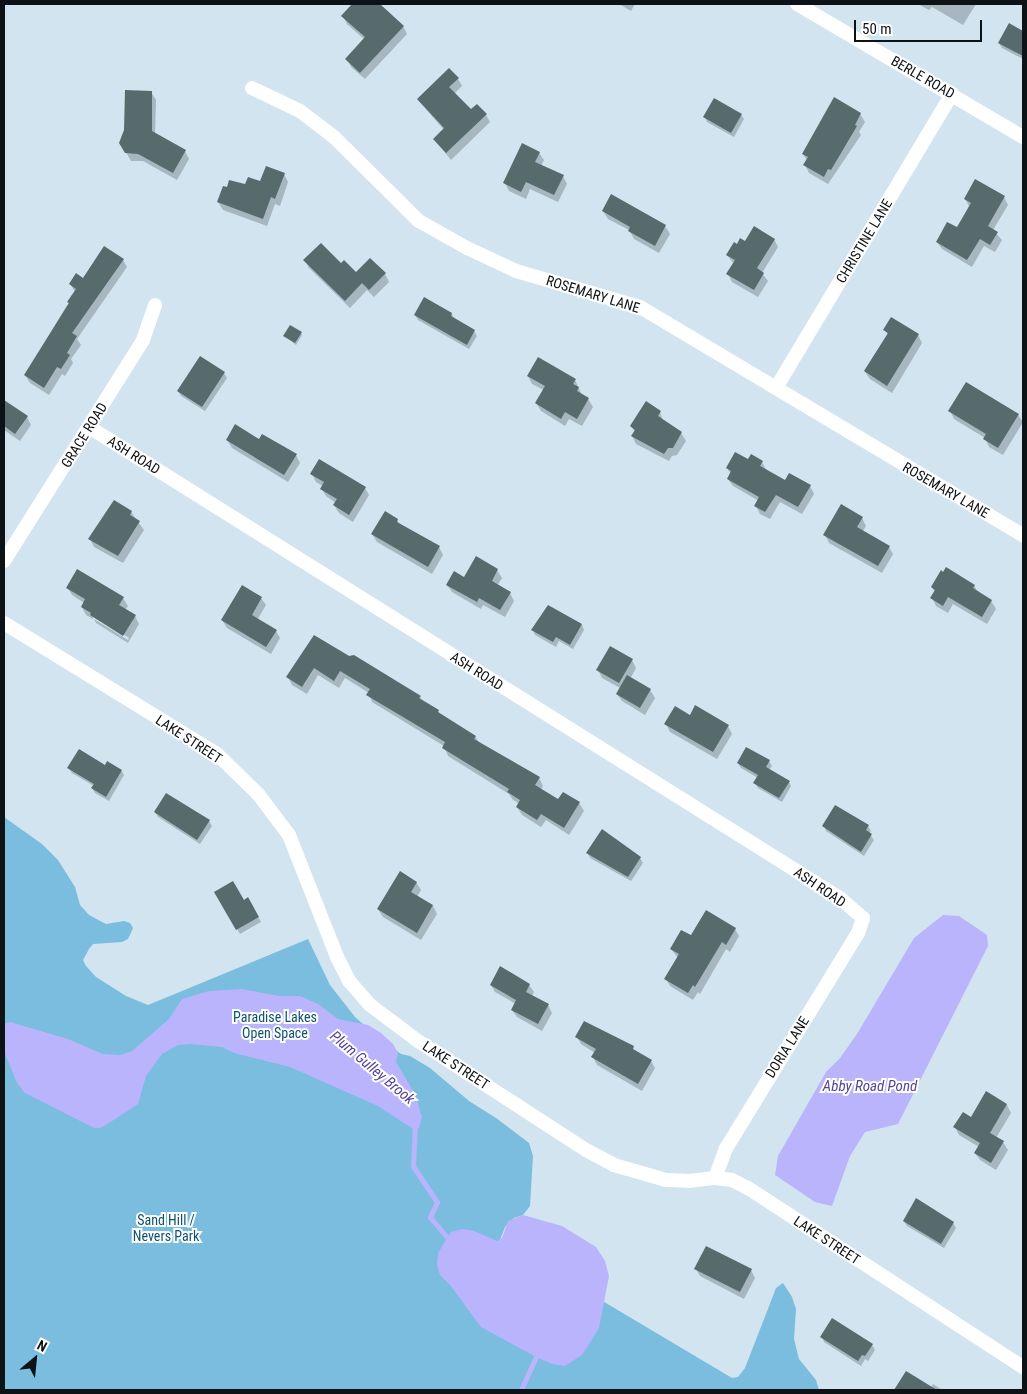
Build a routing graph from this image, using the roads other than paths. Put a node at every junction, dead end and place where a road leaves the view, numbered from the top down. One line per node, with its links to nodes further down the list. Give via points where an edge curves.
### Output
1 (797, 4): 3 (street, BERLE ROAD)
2 (252, 88): 6 (street, ROSEMARY LANE, via 300,111 334,137 419,221 516,271 640,307)
3 (952, 94): 4 (street, BERLE ROAD); 6 (street, CHRISTINE LANE)
4 (1023, 137)
5 (155, 305): 7 (street, GRACE ROAD, via 143,340)
6 (776, 388): 8 (street, ROSEMARY LANE)
7 (89, 427): 9 (street, GRACE ROAD); 11 (street, ASH ROAD, via 841,899)
8 (1023, 536)
9 (4, 561)
10 (4, 623): 12 (street, LAKE STREET, via 217,754 258,794 289,835 337,957 350,982 370,1005 418,1041 614,1166 666,1180)
11 (863, 918): 12 (street, DORIA LANE, via 858,933 726,1148)
12 (715, 1178): 13 (street, LAKE STREET, via 732,1180 748,1188)
13 (1023, 1367)

